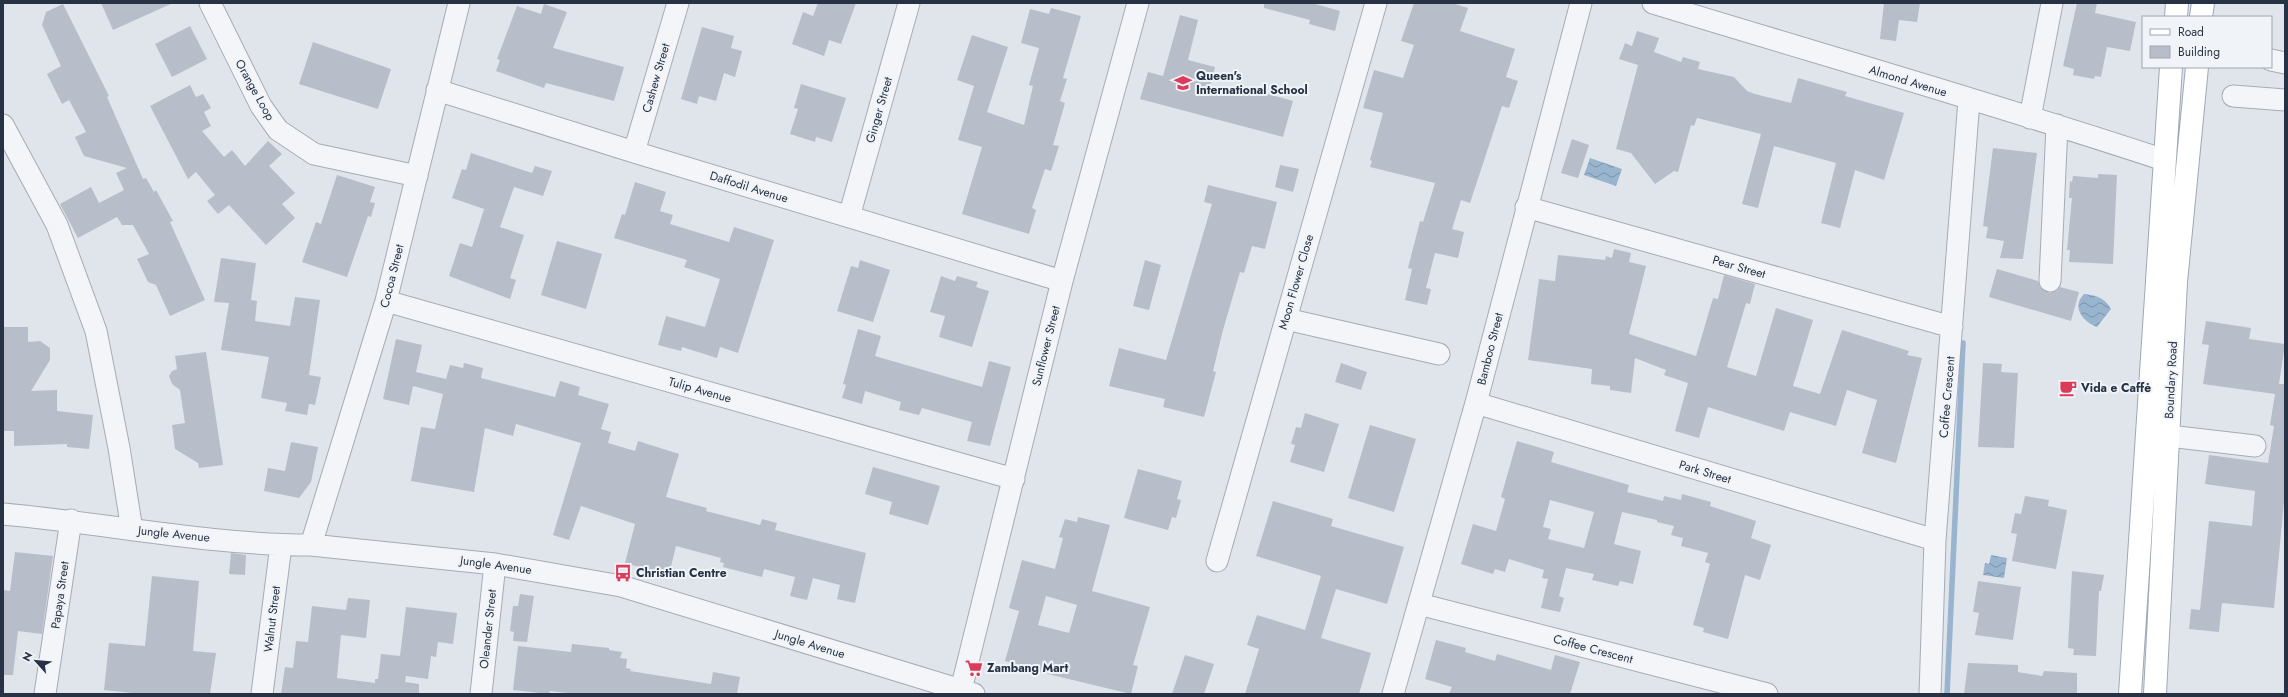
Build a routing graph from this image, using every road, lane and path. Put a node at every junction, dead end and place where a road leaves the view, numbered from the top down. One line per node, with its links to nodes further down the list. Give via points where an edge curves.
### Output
1 (210, 3): 27 (street, Orange Loop, via 261,106 278,130 314,154)
2 (460, 3): 18 (street, Cocoa Street)
3 (678, 3): 25 (street, Cashew Street)
4 (909, 3): 29 (street, Ginger Street)
5 (1138, 3): 30 (street, Sunflower Street)
6 (1376, 3): 33 (street, Moon Flower Close)
7 (1581, 3): 28 (street, Bamboo Street)
8 (1653, 3): 20 (street, Almond Avenue)
9 (2052, 3): 22 (street)
10 (2177, 3): 12 (main road)
11 (2203, 3): 13 (main road)
12 (2176, 16)
13 (2201, 16)
14 (2272, 60): 15 (street)
15 (2285, 63)
16 (2171, 68): 26 (main road, Boundary Road)
17 (2197, 68): 37 (main road, Boundary Road, via 2176,282)
18 (437, 90): 25 (street, Daffodil Avenue); 27 (street, Cocoa Street)
19 (2233, 96): 21 (street)
20 (1969, 100): 22 (street, Almond Avenue); 34 (street, Coffee Crescent)
21 (2285, 100)
22 (2030, 118): 24 (street, Almond Avenue)
23 (3, 125): 42 (street, via 58,225 96,331)
24 (2057, 125): 26 (street, Almond Avenue); 31 (street)
25 (634, 152): 29 (street, Daffodil Avenue)
26 (2164, 160): 56 (main road, Boundary Road)
27 (417, 176): 32 (street, Cocoa Street)
28 (1526, 207): 34 (street, Pear Street); 36 (street, Bamboo Street)
29 (849, 217): 30 (street, Daffodil Avenue)
30 (1062, 281): 39 (street, Sunflower Street)
31 (2050, 281)
32 (386, 300): 39 (street, Tulip Avenue); 45 (street, Cocoa Street)
33 (1286, 319): 35 (street); 46 (street, Moon Flower Close)
34 (1952, 327): 43 (street, Coffee Crescent)
35 (1439, 354)
36 (1476, 403): 43 (street, Park Street); 48 (street, Bamboo Street)
37 (2168, 436): 38 (street); 57 (main road, Boundary Road)
38 (2255, 446)
39 (1014, 478): 49 (street, Sunflower Street)
40 (3, 514): 41 (street, Jungle Avenue)
41 (71, 520): 42 (street, Jungle Avenue); 50 (street, Papaya Street)
42 (132, 530): 44 (street, Jungle Avenue)
43 (1935, 540): 55 (street, Coffee Crescent)
44 (281, 545): 45 (street, Jungle Avenue); 51 (street, Walnut Street)
45 (311, 545): 47 (street, Jungle Avenue)
46 (1217, 561)
47 (495, 564): 49 (street, Jungle Avenue, via 621,586); 52 (street, Oleander Street)
48 (1419, 604): 53 (street, Bamboo Street); 54 (street, Coffee Crescent)
49 (967, 692)
50 (45, 694)
51 (262, 694)
52 (481, 694)
53 (1393, 694)
54 (1767, 694)
55 (1930, 694)
56 (2130, 694)
57 (2155, 694)

